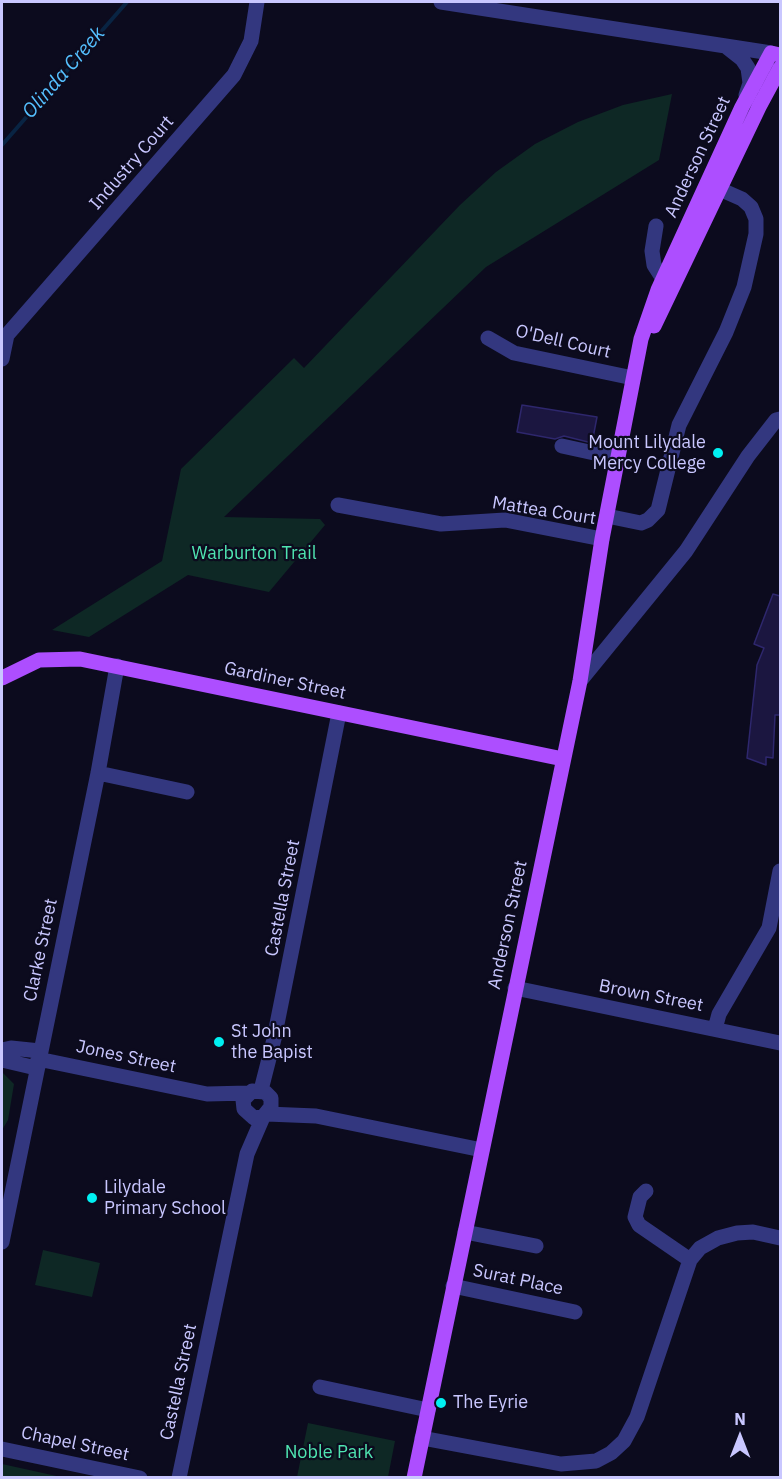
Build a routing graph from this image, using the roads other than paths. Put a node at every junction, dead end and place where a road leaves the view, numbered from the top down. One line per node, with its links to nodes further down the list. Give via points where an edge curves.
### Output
1 (256, 2): 10 (street, Industry Court, via 251,41 234,75)
2 (441, 2): 3 (street)
3 (723, 47): 4 (street); 6 (street, via 738,55 748,68 750,83)
4 (776, 54): 6 (main road, Anderson Street)
5 (780, 68): 7 (main road, Anderson Street)
6 (742, 107): 7 (main road, Anderson Street)
7 (713, 187): 9 (main road, Anderson Street); 18 (street, via 746,202 756,219 744,287 679,425 658,510 641,523)
8 (656, 226): 9 (street, Anderson Street, via 652,258 656,270)
9 (668, 281): 13 (main road, Anderson Street, via 644,328)
10 (4, 335): 12 (street, Industry Court)
11 (488, 338): 13 (street, O'Dell Court, via 514,353)
12 (2, 359)
13 (633, 378): 16 (main road, Anderson Street)
14 (780, 418): 22 (street, via 748,456 686,551)
15 (562, 446): 16 (street)
16 (617, 458): 18 (main road, Anderson Street)
17 (339, 505): 19 (street, Mattea Court, via 441,524 505,520)
18 (607, 516): 19 (main road, Anderson Street)
19 (602, 539): 22 (main road, Anderson Street)
20 (117, 666): 21 (main road, Gardiner Street, via 69,658 44,659); 23 (main road, Gardiner Street); 25 (street, Clarke Street)
21 (2, 678)
22 (580, 681): 24 (main road, Anderson Street)
23 (339, 713): 24 (main road, Gardiner Street); 35 (street, Castella Street)
24 (563, 759): 28 (main road, Anderson Street)
25 (99, 772): 26 (street); 32 (street, Clarke Street)
26 (187, 792)
27 (780, 871): 29 (street, via 770,928 719,1014)
28 (515, 988): 29 (street, Brown Street); 39 (main road, Anderson Street)
29 (716, 1029): 30 (street, Brown Street)
30 (780, 1043)
31 (2, 1050): 32 (street, Jones Street, via 11,1048)
32 (38, 1059): 33 (street, Jones Street); 34 (street, Jones Street); 44 (street, Clarke Street)
33 (2, 1060)
34 (207, 1094): 35 (street, Jones Street); 36 (street, Jones Street)
35 (260, 1094): 36 (street, via 243,1100); 37 (street, via 271,1107); 38 (street, Jones Street)
36 (245, 1111): 37 (street, via 254,1118); 40 (street, Castella Street)
37 (265, 1116): 38 (street, Jones Street); 40 (street, Castella Street)
38 (316, 1116): 39 (street, Jones Street)
39 (482, 1150): 42 (main road, Anderson Street)
40 (247, 1154): 54 (street, Castella Street)
41 (646, 1191): 46 (street, via 640,1197 635,1217 639,1225)
42 (465, 1232): 45 (street); 47 (main road, Anderson Street)
43 (780, 1238): 46 (street, via 737,1233 717,1238)
44 (2, 1242)
45 (536, 1246)
46 (690, 1260): 51 (street, via 637,1417 624,1441 611,1453 596,1461 561,1464)
47 (453, 1286): 48 (street, Surat Place); 50 (main road, Anderson Street)
48 (575, 1312)
49 (320, 1388): 50 (street)
50 (428, 1410): 51 (main road, Anderson Street)
51 (422, 1438): 55 (main road, Anderson Street)
52 (2, 1449): 53 (street, Chapel Street)
53 (140, 1478)
54 (179, 1478)
55 (414, 1478)

